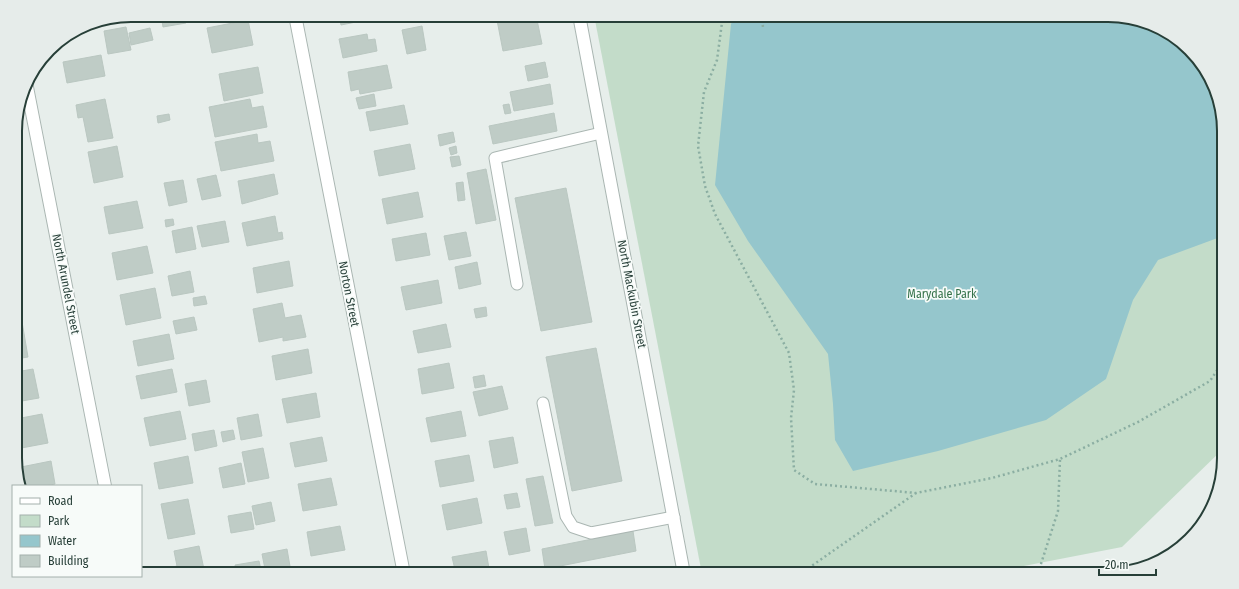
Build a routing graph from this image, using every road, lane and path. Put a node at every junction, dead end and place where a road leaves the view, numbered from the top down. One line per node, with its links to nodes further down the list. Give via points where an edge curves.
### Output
1 (296, 22): 15 (street, Norton Street)
2 (579, 22): 7 (street, North Mackubin Street)
3 (722, 22): 13 (path, via 717,60 704,92 698,146 705,186 715,214 789,353 794,390 791,418 794,470 815,484)
4 (763, 22): 5 (path)
5 (763, 28)
6 (28, 95): 12 (street, North Arundel Street)
7 (601, 133): 8 (lane, via 495,158); 14 (street, North Mackubin Street)
8 (517, 284)
9 (1217, 370): 11 (path, via 1210,381 1138,422)
10 (543, 403): 14 (lane, via 566,516 573,527 591,533)
11 (1060, 459): 13 (path, via 992,478); 18 (path, via 1058,511)
12 (105, 485)
13 (916, 493): 17 (path)
14 (674, 517): 16 (street, North Mackubin Street)
15 (403, 567)
16 (683, 567)
17 (810, 567)
18 (1040, 567)

